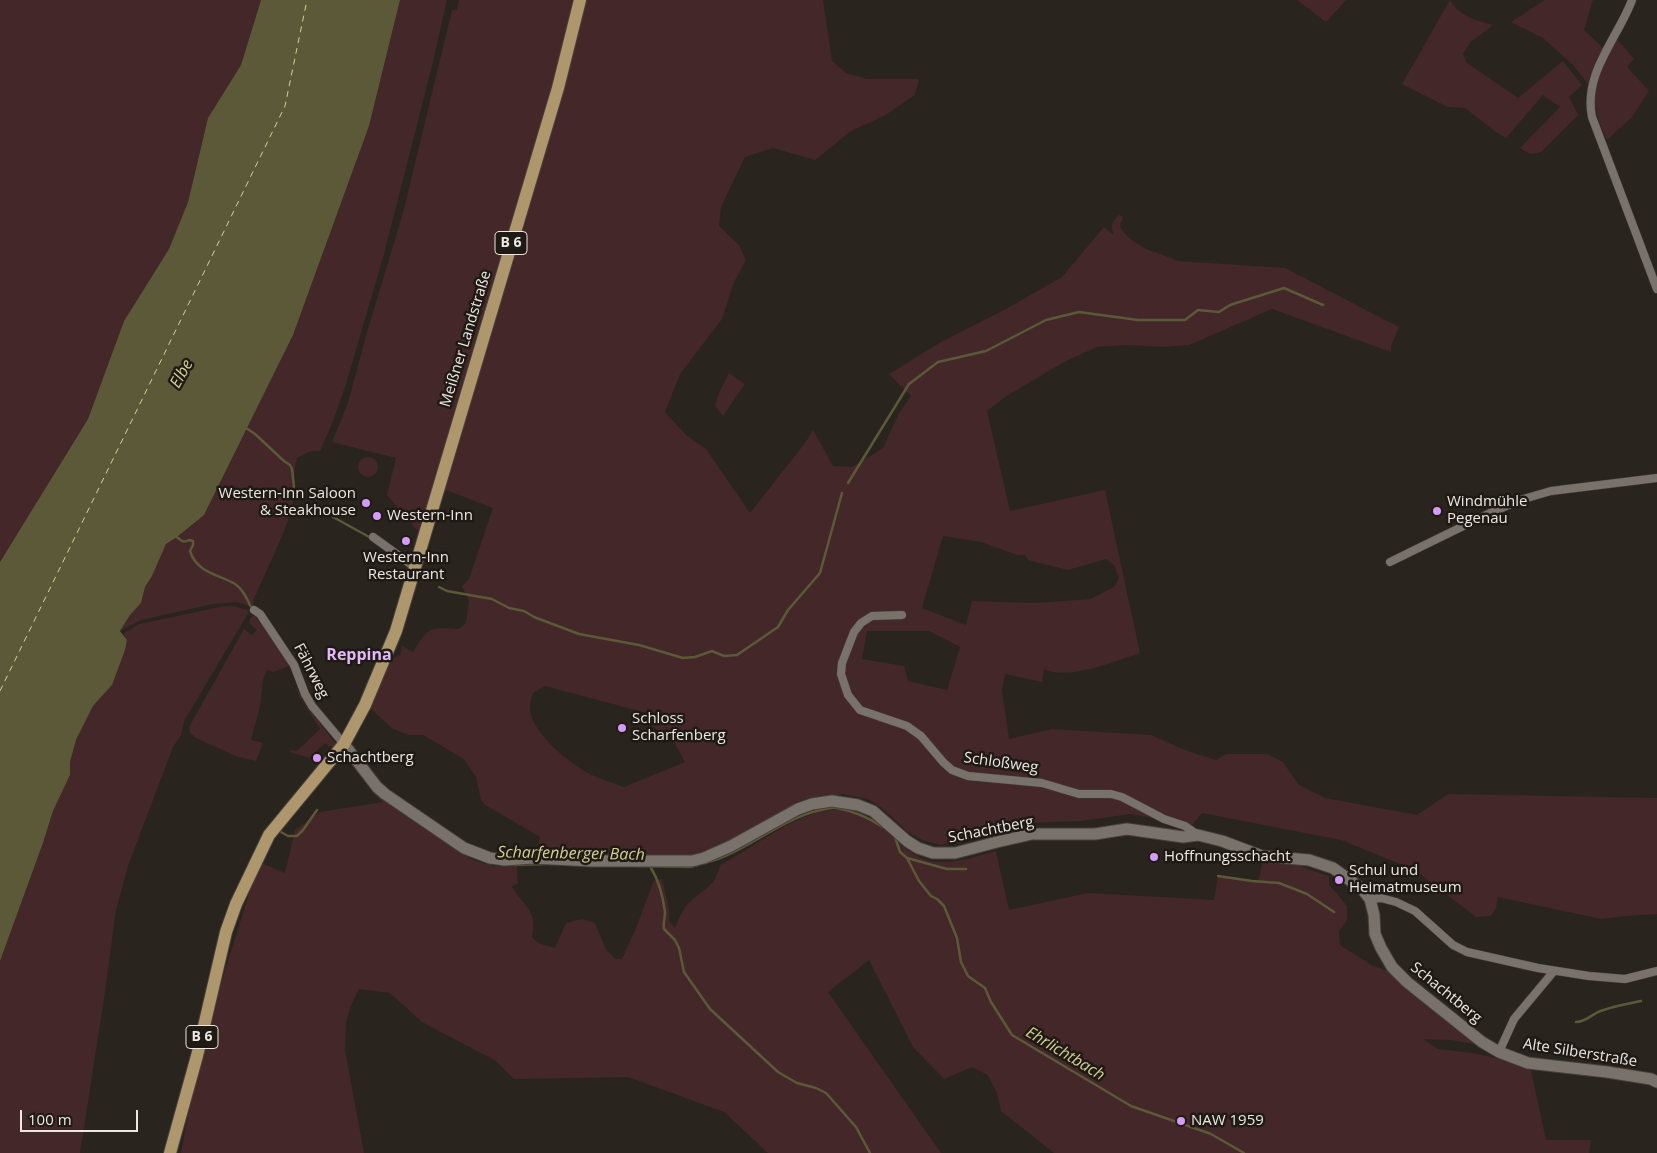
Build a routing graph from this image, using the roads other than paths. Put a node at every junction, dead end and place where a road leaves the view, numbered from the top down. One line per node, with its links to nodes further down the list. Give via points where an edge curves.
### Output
1 (580, 0): 7 (main road, Meißner Landstraße / B 6, via 558,88)
2 (1632, 0): 3 (street, via 1601,60 1590,98 1592,117)
3 (1657, 289)
4 (1657, 478): 6 (street, via 1551,491 1520,500)
5 (373, 537): 7 (street)
6 (1390, 562)
7 (416, 568): 10 (main road, B 6, via 384,664)
8 (254, 610): 10 (street, Fährweg, via 285,650 304,694)
9 (902, 616): 11 (street, Schloßweg, via 872,616 854,632 841,674 848,695 860,710 908,726 952,770 968,776 1042,783 1079,794 1111,794 1185,826)
10 (341, 747): 11 (street, Schachtberg, via 385,794 464,848 497,859 692,861 731,846 798,809 832,802 873,810 907,841 932,854 955,853 1032,834 1095,834 1127,829 1183,837); 17 (main road, B 6, via 269,834 230,921)
11 (1198, 835): 12 (street, Schachtberg, via 1262,856 1309,860 1333,868 1362,889)
12 (1370, 899): 13 (street, via 1396,902 1415,911 1453,945 1467,952); 15 (street, Schachtberg, via 1375,934 1392,967 1482,1042)
13 (1554, 971): 14 (street, via 1625,980); 15 (street, via 1514,1019)
14 (1656, 973)
15 (1500, 1052): 16 (street, Alte Silberstraße, via 1528,1063 1607,1072)
16 (1657, 1082)
17 (170, 1153)

